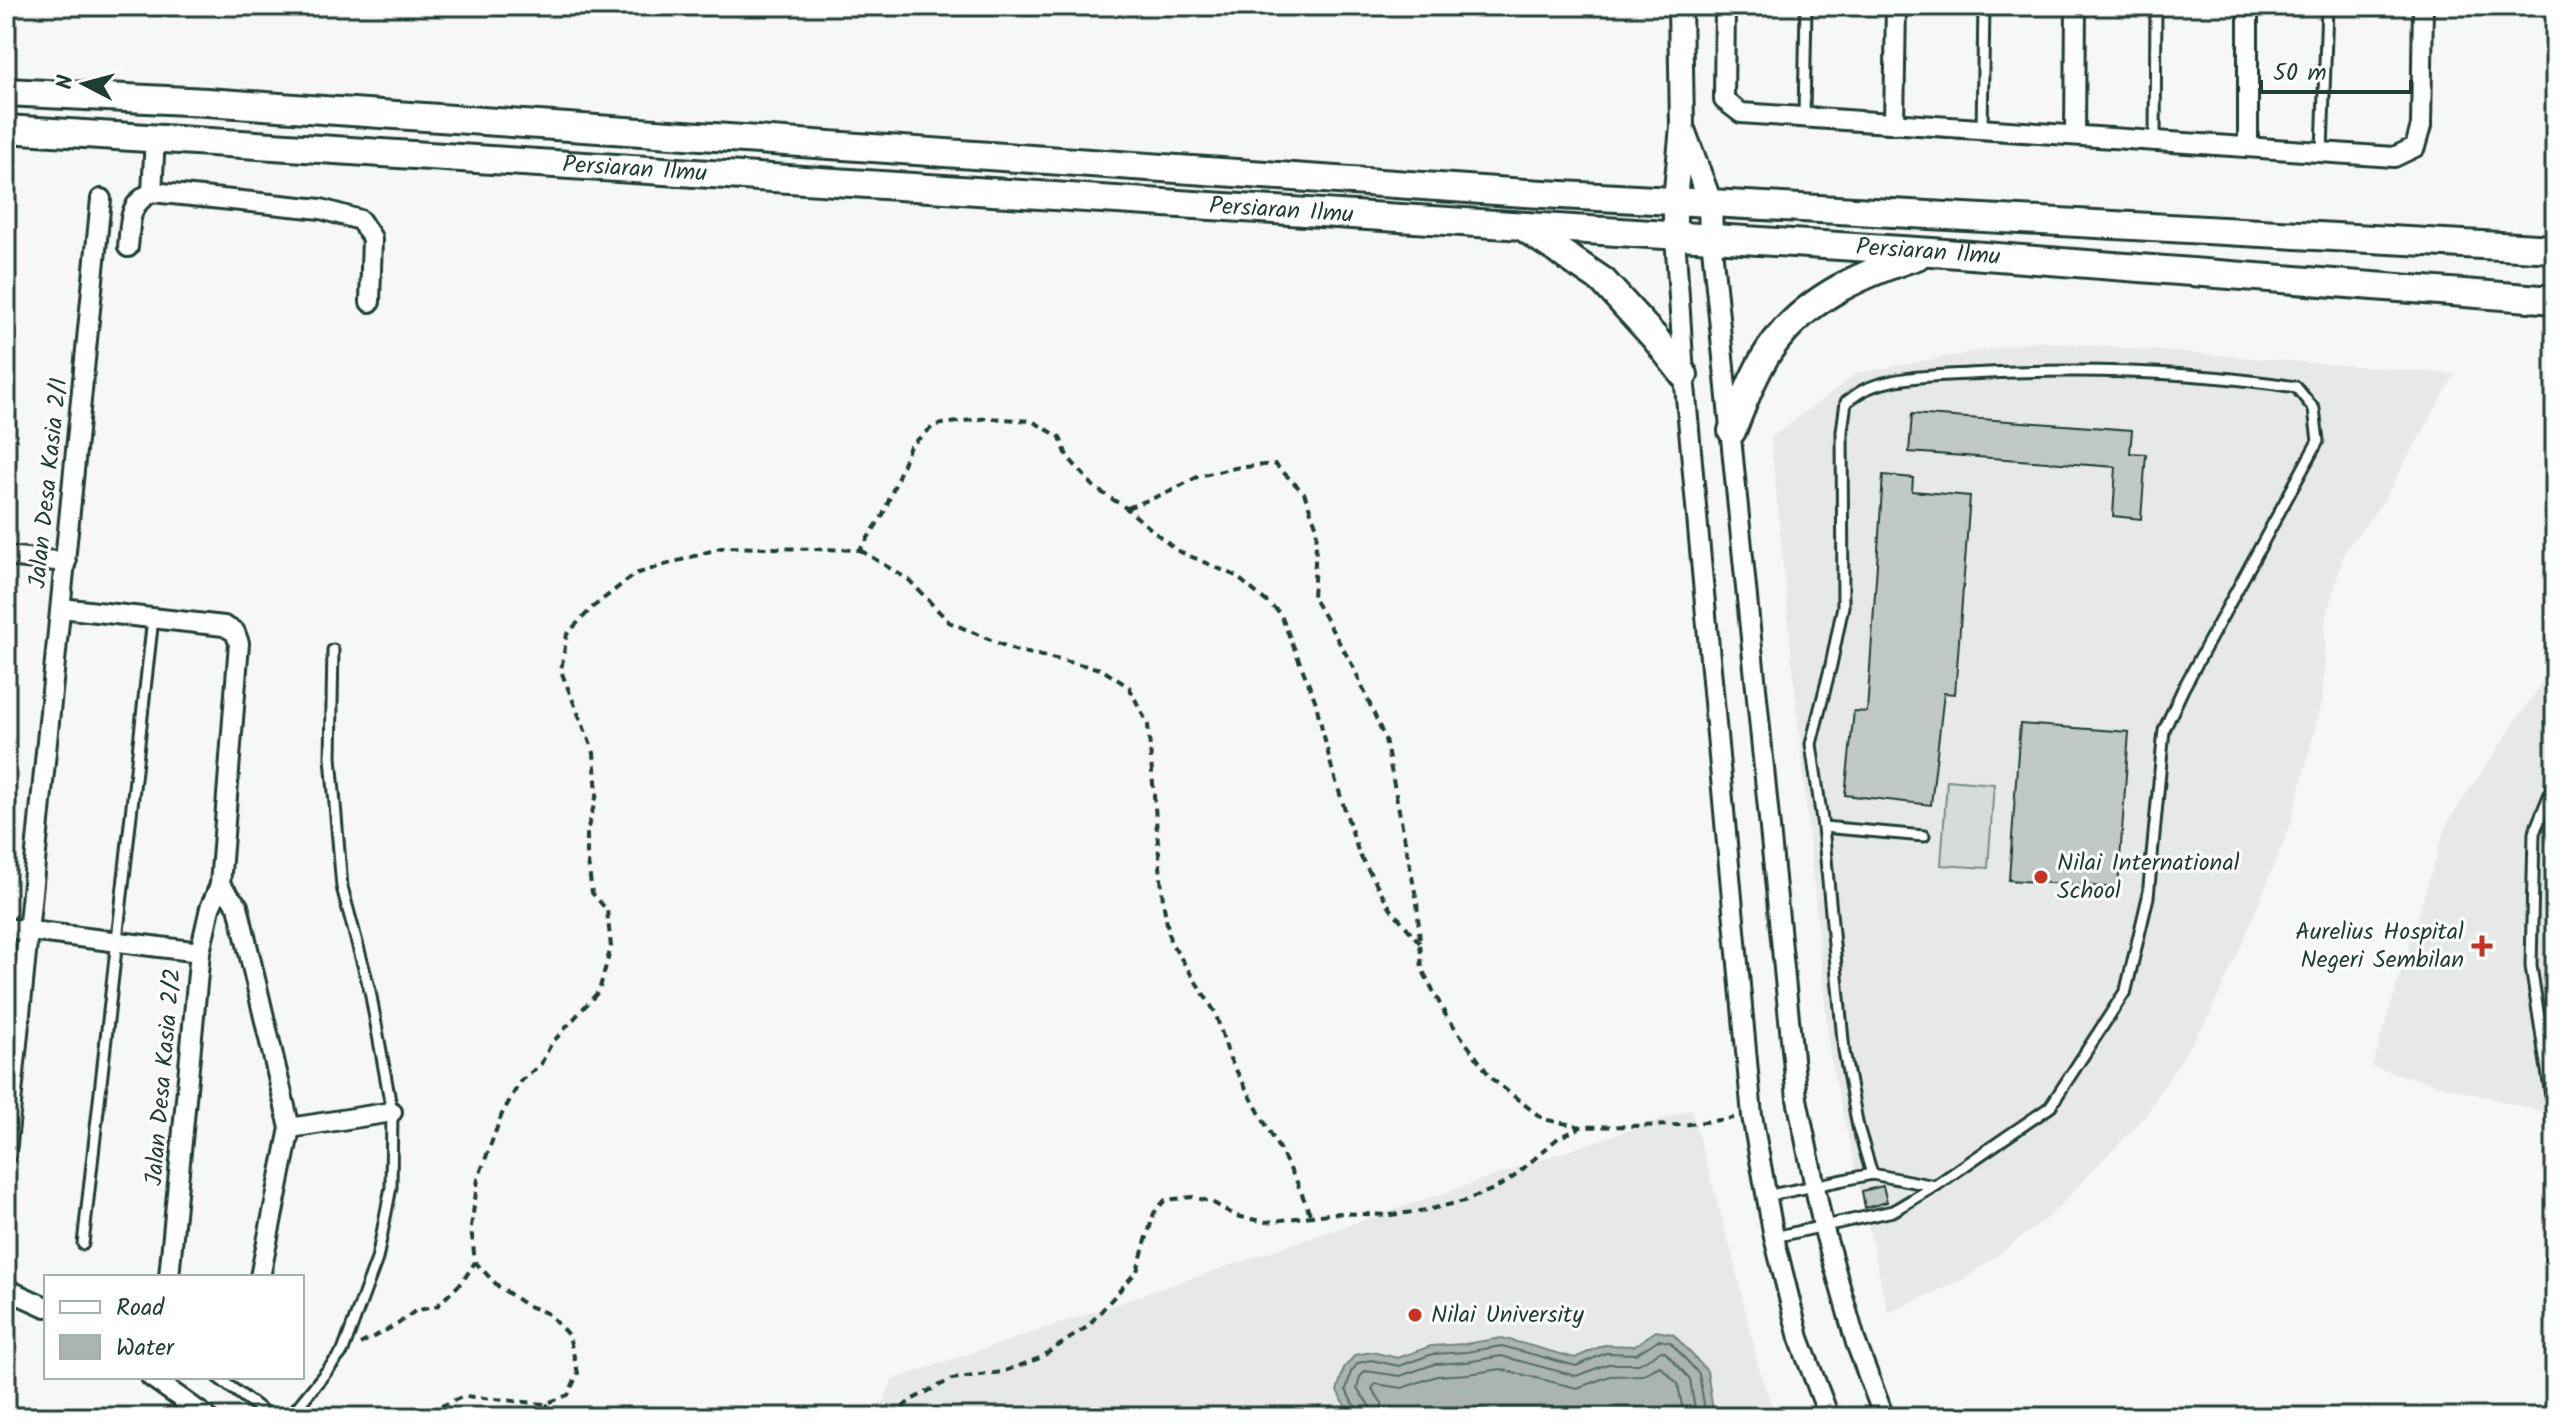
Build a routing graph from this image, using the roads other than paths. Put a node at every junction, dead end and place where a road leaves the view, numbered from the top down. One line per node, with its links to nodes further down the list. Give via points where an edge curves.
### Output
1 (1680, 6): 14 (street)
2 (1725, 6): 12 (street, via 1724,100 1741,113)
3 (1806, 6): 12 (lane)
4 (1896, 6): 13 (street)
5 (1984, 6): 16 (lane)
6 (2076, 6): 17 (street)
7 (2156, 6): 19 (lane)
8 (2248, 6): 20 (street)
9 (2327, 6): 21 (lane)
10 (2423, 6): 21 (street, via 2421,126 2415,147 2394,157)
11 (6, 92): 24 (main road, Persiaran Ilmu)
12 (1804, 117): 13 (street)
13 (1894, 124): 16 (street)
14 (1682, 127): 24 (street); 25 (street)
15 (6, 129): 18 (main road, Persiaran Ilmu)
16 (1982, 130): 17 (street)
17 (2075, 135): 19 (street)
18 (155, 138): 22 (street); 26 (main road, Persiaran Ilmu)
19 (2155, 140): 20 (street)
20 (2248, 147): 21 (street)
21 (2322, 151)
22 (152, 192): 29 (street, via 137,200); 33 (street, via 321,209 360,220 372,238)
23 (101, 199): 37 (street, Jalan Desa Kasia 2/1)
24 (1675, 200): 25 (main road, Persiaran Ilmu); 27 (street)
25 (1710, 202): 28 (street); 30 (main road, Persiaran Ilmu)
26 (1521, 226): 27 (main road, Persiaran Ilmu); 34 (main road, via 1603,281)
27 (1675, 235): 28 (main road, Persiaran Ilmu); 34 (street)
28 (1711, 237): 31 (main road, Persiaran Ilmu); 35 (street)
29 (128, 247)
30 (2555, 249)
31 (1932, 252): 32 (main road, Persiaran Ilmu); 35 (main road, via 1876,269 1808,306 1774,343)
32 (2555, 300)
33 (370, 302)
34 (1684, 375): 56 (street, via 1752,1116)
35 (1732, 431): 54 (street, via 1797,1099)
36 (6, 556): 37 (street)
37 (66, 562): 38 (street, Jalan Desa Kasia 2/1)
38 (61, 608): 39 (street, Jalan Desa Kasia 2/2); 46 (street, Jalan Desa Kasia 2/1)
39 (153, 618): 44 (street, Jalan Desa Kasia 2/2, via 224,626 235,632 239,643); 47 (lane)
40 (333, 650): 50 (lane, via 331,757 342,887 370,991)
41 (2555, 781): 49 (lane, via 2534,833 2531,966)
42 (1823, 827): 43 (lane); 53 (lane, via 1844,1051); 55 (lane, via 1811,744 1843,606 1846,402 1866,389 1916,377 2014,372 2097,371 2296,387 2314,409 2318,441 2164,730 2148,897 2126,990 2050,1107)
43 (1924, 836)
44 (220, 885): 48 (street, Jalan Desa Kasia 2/2); 51 (street, via 238,906)
45 (6, 928): 46 (street)
46 (29, 931): 47 (street); 52 (street, Jalan Desa Kasia 2/1)
47 (117, 943): 48 (street); 59 (lane)
48 (200, 952): 60 (street, Jalan Desa Kasia 2/2)
49 (2551, 1096)
50 (392, 1112): 51 (street); 68 (lane, via 391,1187 377,1259 343,1351)
51 (290, 1128): 61 (street)
52 (6, 1154)
53 (1872, 1174): 54 (lane); 55 (lane)
54 (1814, 1186): 56 (lane); 57 (street)
55 (1935, 1186): 57 (lane, via 1893,1211)
56 (1766, 1196): 58 (street)
57 (1823, 1226): 58 (lane); 70 (street, via 1856,1343)
58 (1774, 1237): 69 (street, via 1799,1338)
59 (83, 1244)
60 (169, 1275)
61 (260, 1275)
62 (6, 1289): 63 (street)
63 (44, 1306)
64 (154, 1379): 66 (street)
65 (220, 1379): 67 (lane)
66 (207, 1417)
67 (271, 1417)
68 (284, 1417)
69 (1829, 1417)
70 (1884, 1417)

